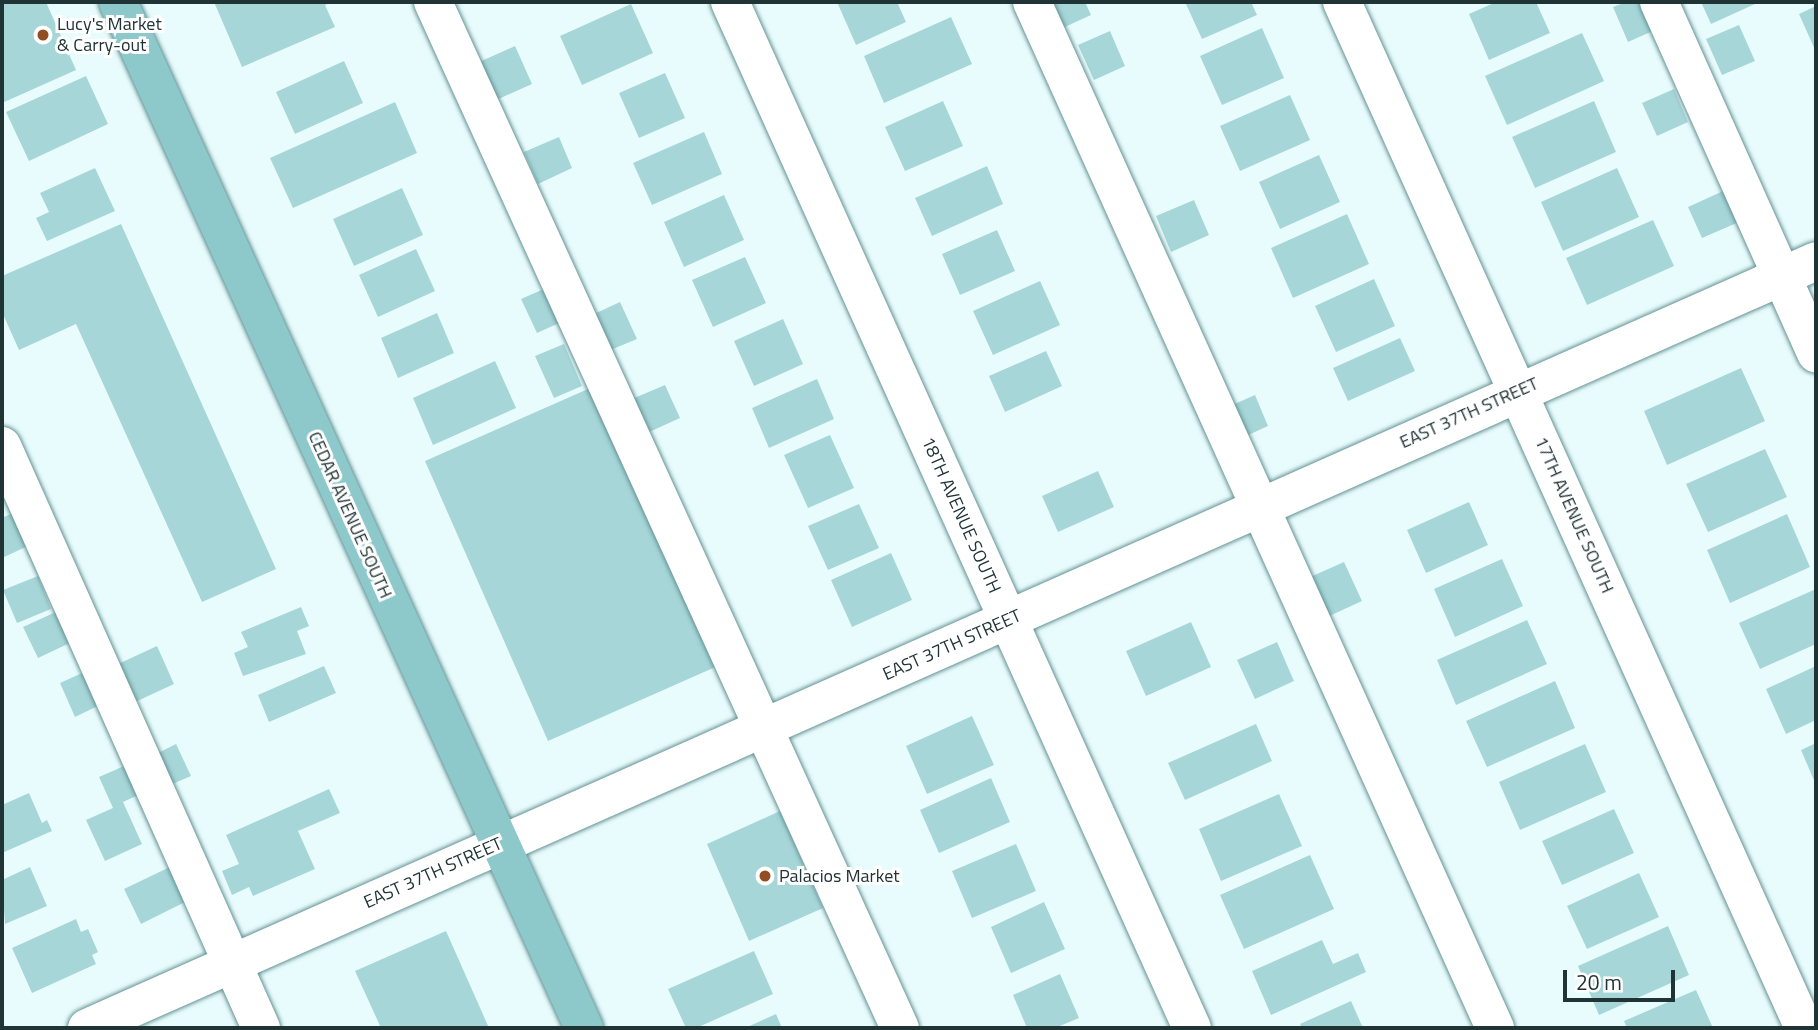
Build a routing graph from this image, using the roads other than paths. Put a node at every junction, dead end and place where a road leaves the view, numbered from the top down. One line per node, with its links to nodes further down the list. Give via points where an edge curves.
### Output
1 (118, 2): 15 (main road, CEDAR AVENUE SOUTH)
2 (433, 2): 14 (street)
3 (730, 2): 13 (street, 18TH AVENUE SOUTH)
4 (1032, 2): 12 (street)
5 (1342, 2): 10 (street, 17TH AVENUE SOUTH)
6 (1659, 2): 8 (street)
7 (1816, 261): 8 (street, EAST 37TH STREET)
8 (1782, 276): 9 (street); 10 (street, EAST 37TH STREET)
9 (1816, 353)
10 (1519, 391): 12 (street, EAST 37TH STREET); 23 (street, 17TH AVENUE SOUTH)
11 (2, 446): 16 (street)
12 (1258, 509): 13 (street, EAST 37TH STREET); 22 (street)
13 (1008, 620): 14 (street, EAST 37TH STREET); 21 (street, 18TH AVENUE SOUTH)
14 (764, 727): 15 (street, EAST 37TH STREET); 20 (street)
15 (499, 844): 16 (street, EAST 37TH STREET); 19 (main road, CEDAR AVENUE SOUTH)
16 (232, 963): 17 (street, EAST 37TH STREET); 18 (street)
17 (87, 1028)
18 (261, 1028)
19 (584, 1028)
20 (900, 1028)
21 (1192, 1028)
22 (1495, 1028)
23 (1804, 1028)

